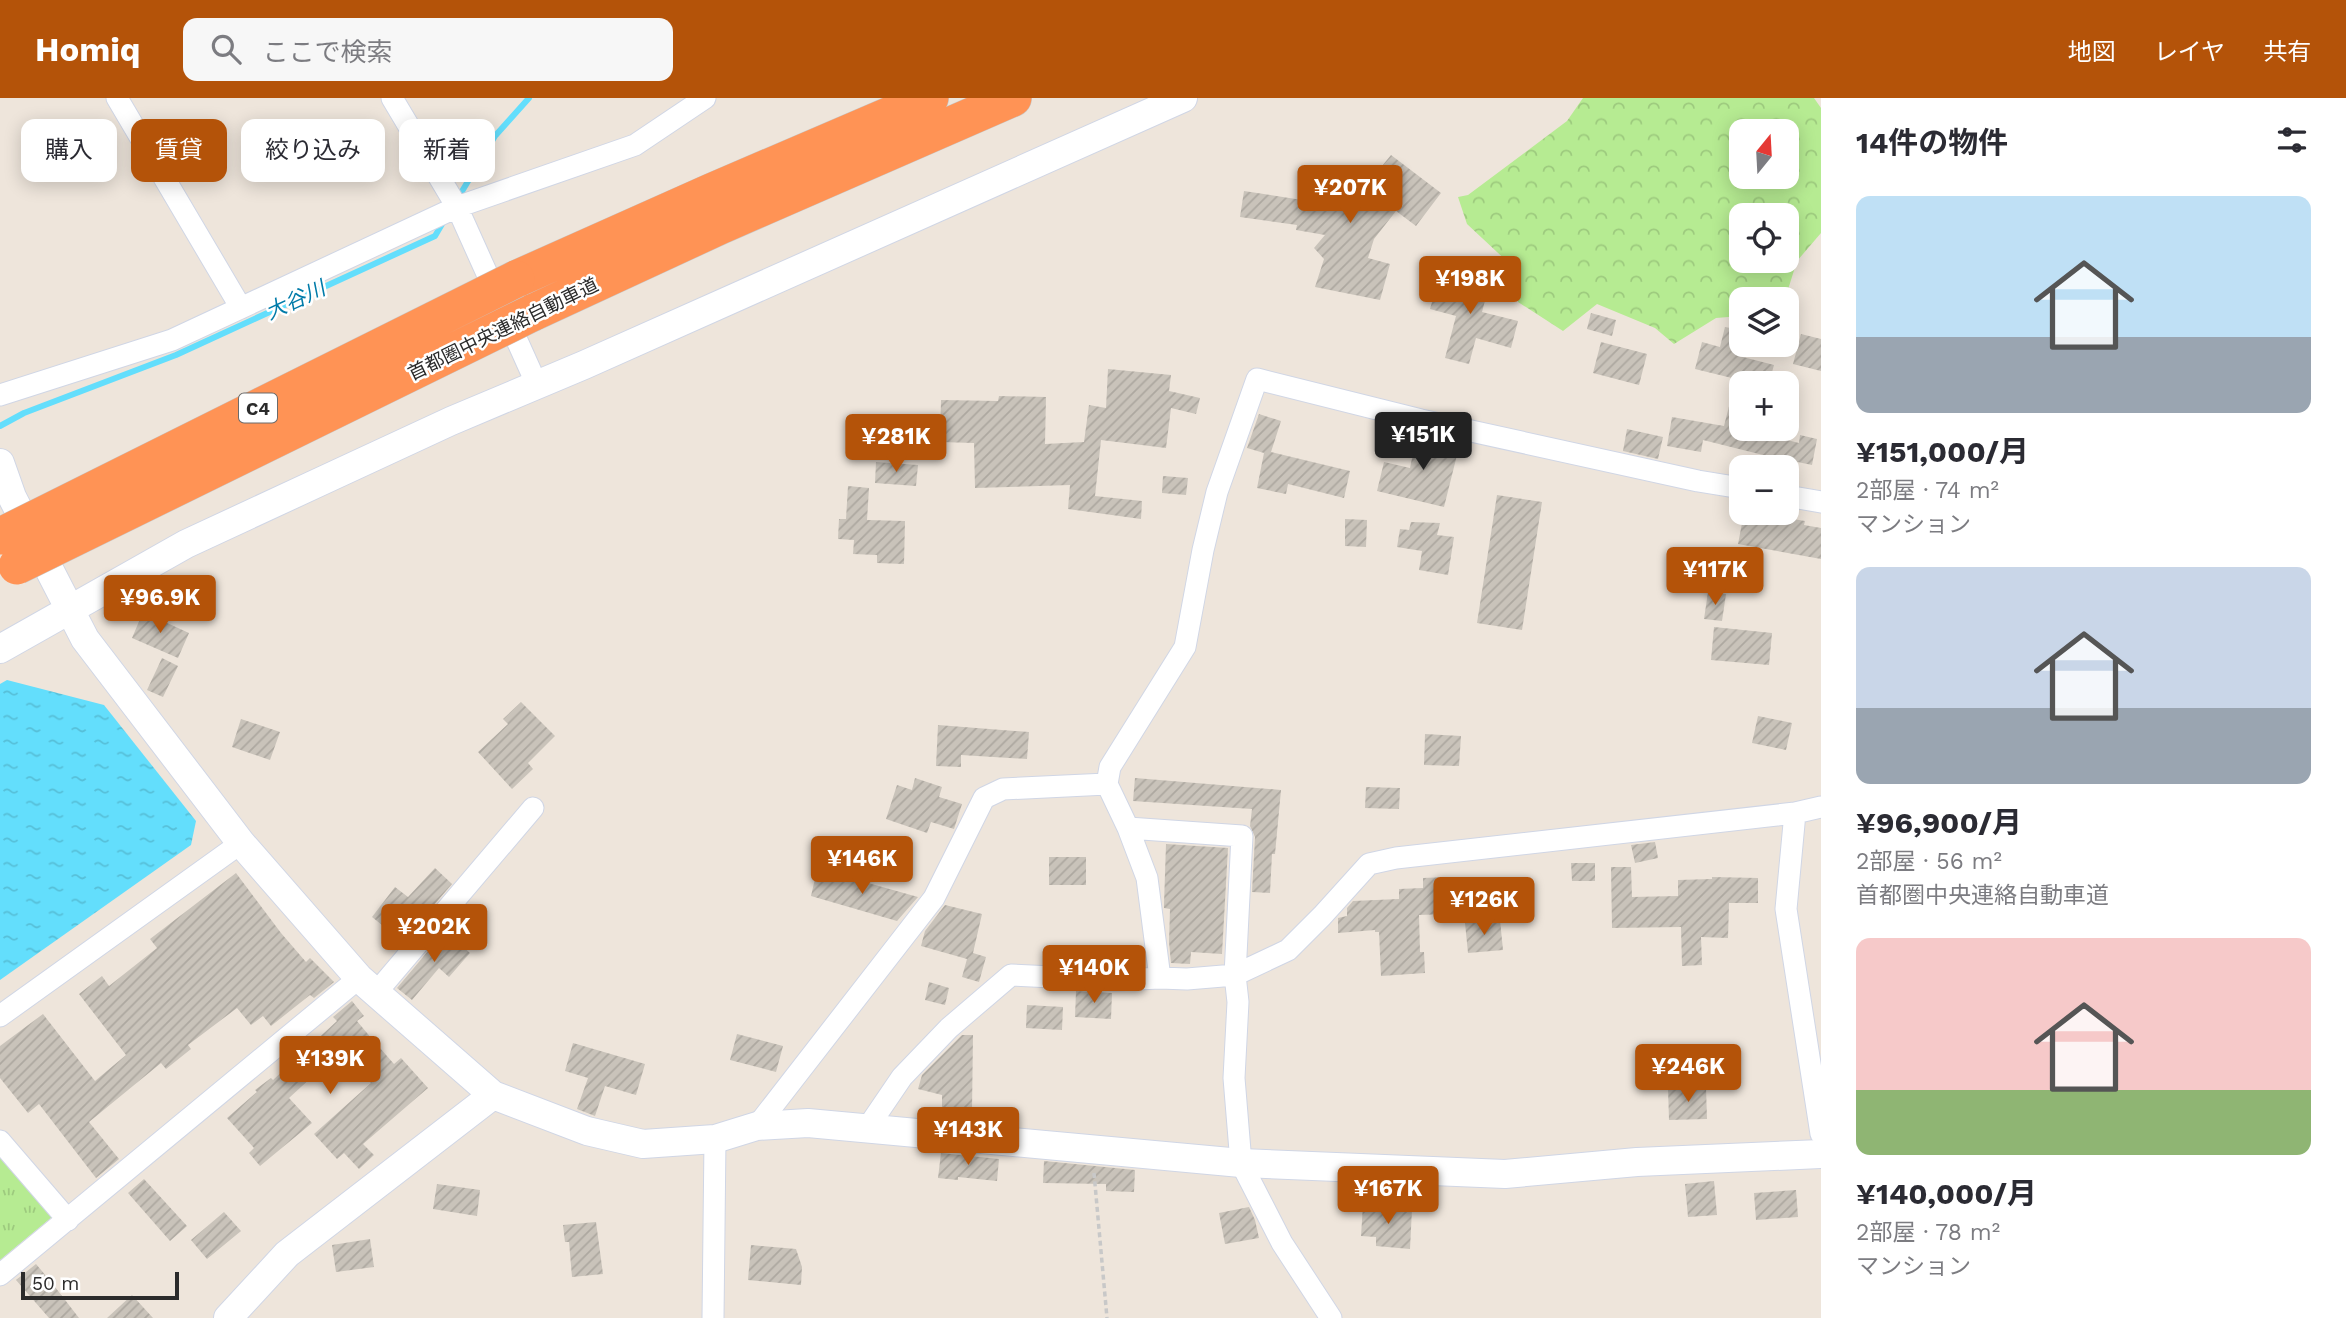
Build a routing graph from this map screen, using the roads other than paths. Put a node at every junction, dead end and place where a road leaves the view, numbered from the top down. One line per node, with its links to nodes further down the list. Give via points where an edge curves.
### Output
1 (117, 98): 8 (street)
2 (392, 98): 7 (street)
3 (705, 98): 7 (street, via 635,145)
4 (930, 98): 15 (highway, 首都圏中央連絡自動車道 / C4, bridge, via 516,279)
5 (1013, 98): 15 (highway, 首都圏中央連絡自動車道 / C4, bridge)
6 (1183, 98): 9 (street)
7 (457, 207): 8 (street); 9 (street)
8 (241, 308): 10 (street, via 172,340)
9 (537, 385): 16 (street, via 186,544)
10 (0, 395)
11 (0, 464): 16 (street)
12 (1729, 486): 18 (street, via 1420,420 1257,379 1217,492 1185,647 1110,767)
13 (1799, 498): 14 (street)
14 (1821, 502)
15 (4, 553)
16 (69, 611): 17 (street); 23 (street, via 85,639)
17 (0, 649)
18 (1107, 784): 22 (street); 29 (street, via 1003,789 984,798 934,898)
19 (1821, 807): 21 (street)
20 (533, 808): 26 (street)
21 (1795, 813): 24 (street, via 1369,864 1288,950); 31 (street, via 1786,909)
22 (1128, 828): 24 (street, via 1242,836); 25 (street, via 1147,878)
23 (241, 843): 26 (street); 27 (street)
24 (1236, 975): 25 (street); 35 (street, via 1234,1078)
25 (1160, 978): 30 (street, via 1011,975 902,1077)
26 (367, 986): 28 (street); 36 (street)
27 (0, 1016)
28 (493, 1095): 32 (street, via 587,1131 643,1144); 38 (street, via 288,1254)
29 (757, 1126): 30 (street, via 808,1123); 32 (street)
30 (868, 1128): 35 (street)
31 (1821, 1133)
32 (715, 1139): 39 (street)
33 (0, 1141): 36 (street)
34 (1821, 1154): 35 (street, via 1637,1162 1505,1174)
35 (1241, 1163): 40 (street, via 1282,1243)
36 (68, 1220): 37 (street)
37 (0, 1275)
38 (228, 1318)
39 (713, 1318)
40 (1331, 1318)

